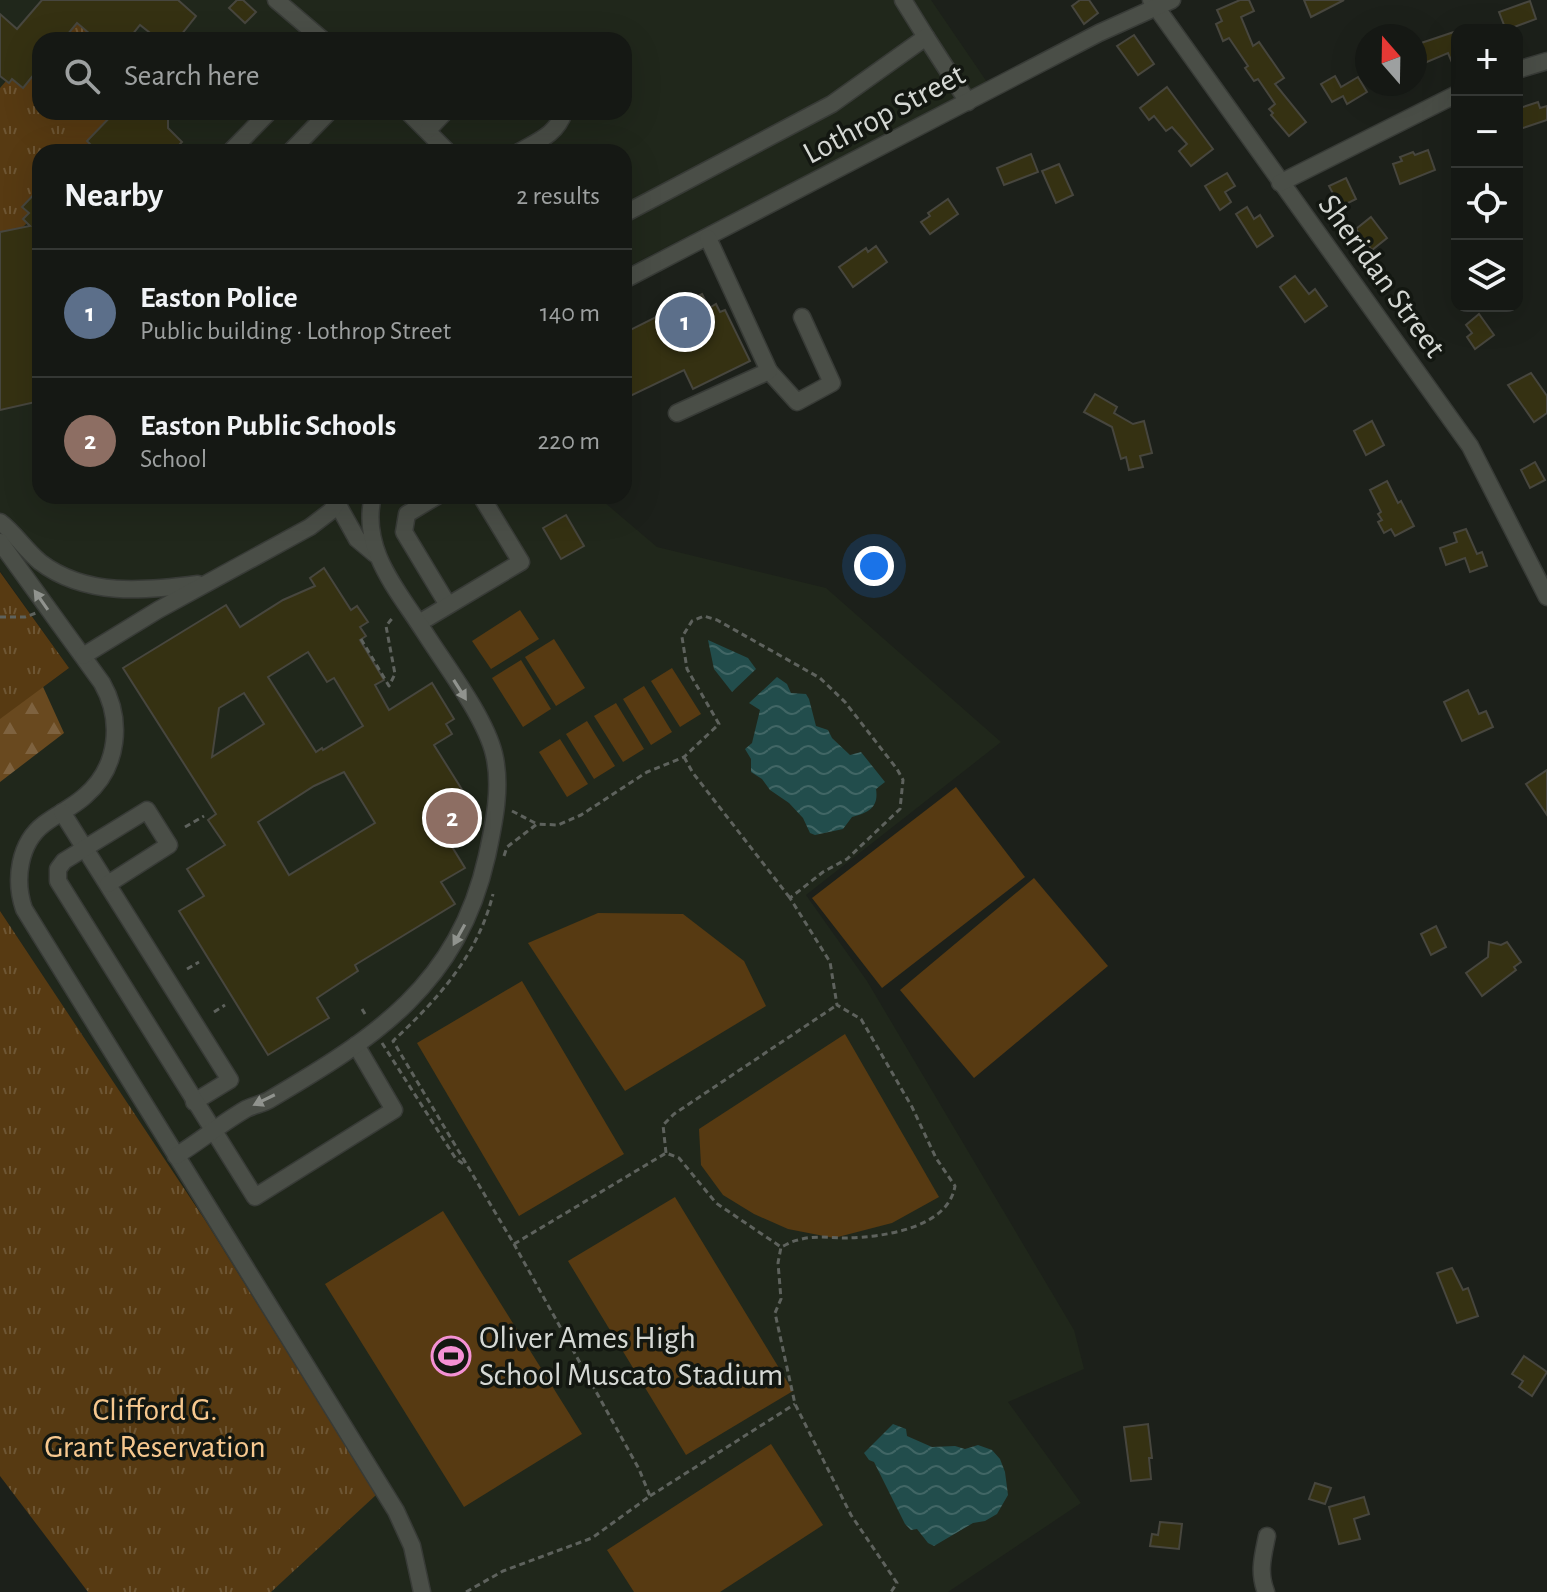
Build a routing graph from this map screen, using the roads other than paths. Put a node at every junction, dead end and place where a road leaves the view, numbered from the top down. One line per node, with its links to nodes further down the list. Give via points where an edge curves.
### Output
1 (276, 0): 4 (street)
2 (903, 0): 5 (street)
3 (1160, 2): 9 (street, Lothrop Street); 20 (street, Sheridan Street)
4 (314, 32)
5 (926, 37): 9 (street); 21 (street, via 832,104)
6 (1547, 61): 7 (street)
7 (1523, 68)
8 (1453, 96): 20 (street)
9 (968, 102): 22 (street, Lothrop Street)
10 (261, 120): 16 (street)
11 (321, 120): 17 (street)
12 (417, 120): 15 (street)
13 (437, 120): 15 (street)
14 (561, 120): 19 (street)
15 (428, 130): 18 (street)
16 (238, 144)
17 (298, 144)
18 (441, 144)
19 (534, 144)
20 (1280, 183): 36 (street, Sheridan Street, via 1470,446)
21 (632, 210)
22 (708, 238): 23 (street, Lothrop Street); 25 (street)
23 (632, 276)
24 (802, 317): 25 (street, via 832,383 797,402)
25 (769, 371): 26 (street)
26 (677, 413)
27 (332, 504): 35 (street, via 318,522)
28 (340, 504): 34 (street, via 357,539)
29 (372, 504): 34 (street)
30 (424, 504): 37 (street, via 407,514 404,532)
31 (486, 504): 37 (street, via 521,562)
32 (0, 522): 35 (street, via 43,564 87,584 143,590)
33 (0, 542): 39 (street, one-way to 33)
34 (375, 554): 38 (street)
35 (212, 582): 39 (street)
36 (1547, 597)
37 (448, 605): 38 (street)
38 (419, 623): 43 (street, one-way to 43, via 488,737 496,803 480,886 456,942 414,997)
39 (83, 656): 40 (street, via 108,693 115,717 114,742 108,766 94,787)
40 (62, 812): 41 (street); 46 (street, via 39,828 27,846 20,867 21,899)
41 (85, 847): 42 (street); 42 (street, via 147,810 169,845); 44 (street, via 62,863 59,885)
42 (108, 884): 44 (street, via 230,1080)
43 (356, 1045): 45 (street, one-way to 45); 45 (street, via 394,1110 255,1197)
44 (194, 1102): 45 (street)
45 (213, 1133): 46 (street)
46 (176, 1156): 48 (street, via 400,1519)
47 (1267, 1536): 49 (street, via 1261,1565)
48 (422, 1592)
49 (1266, 1592)

